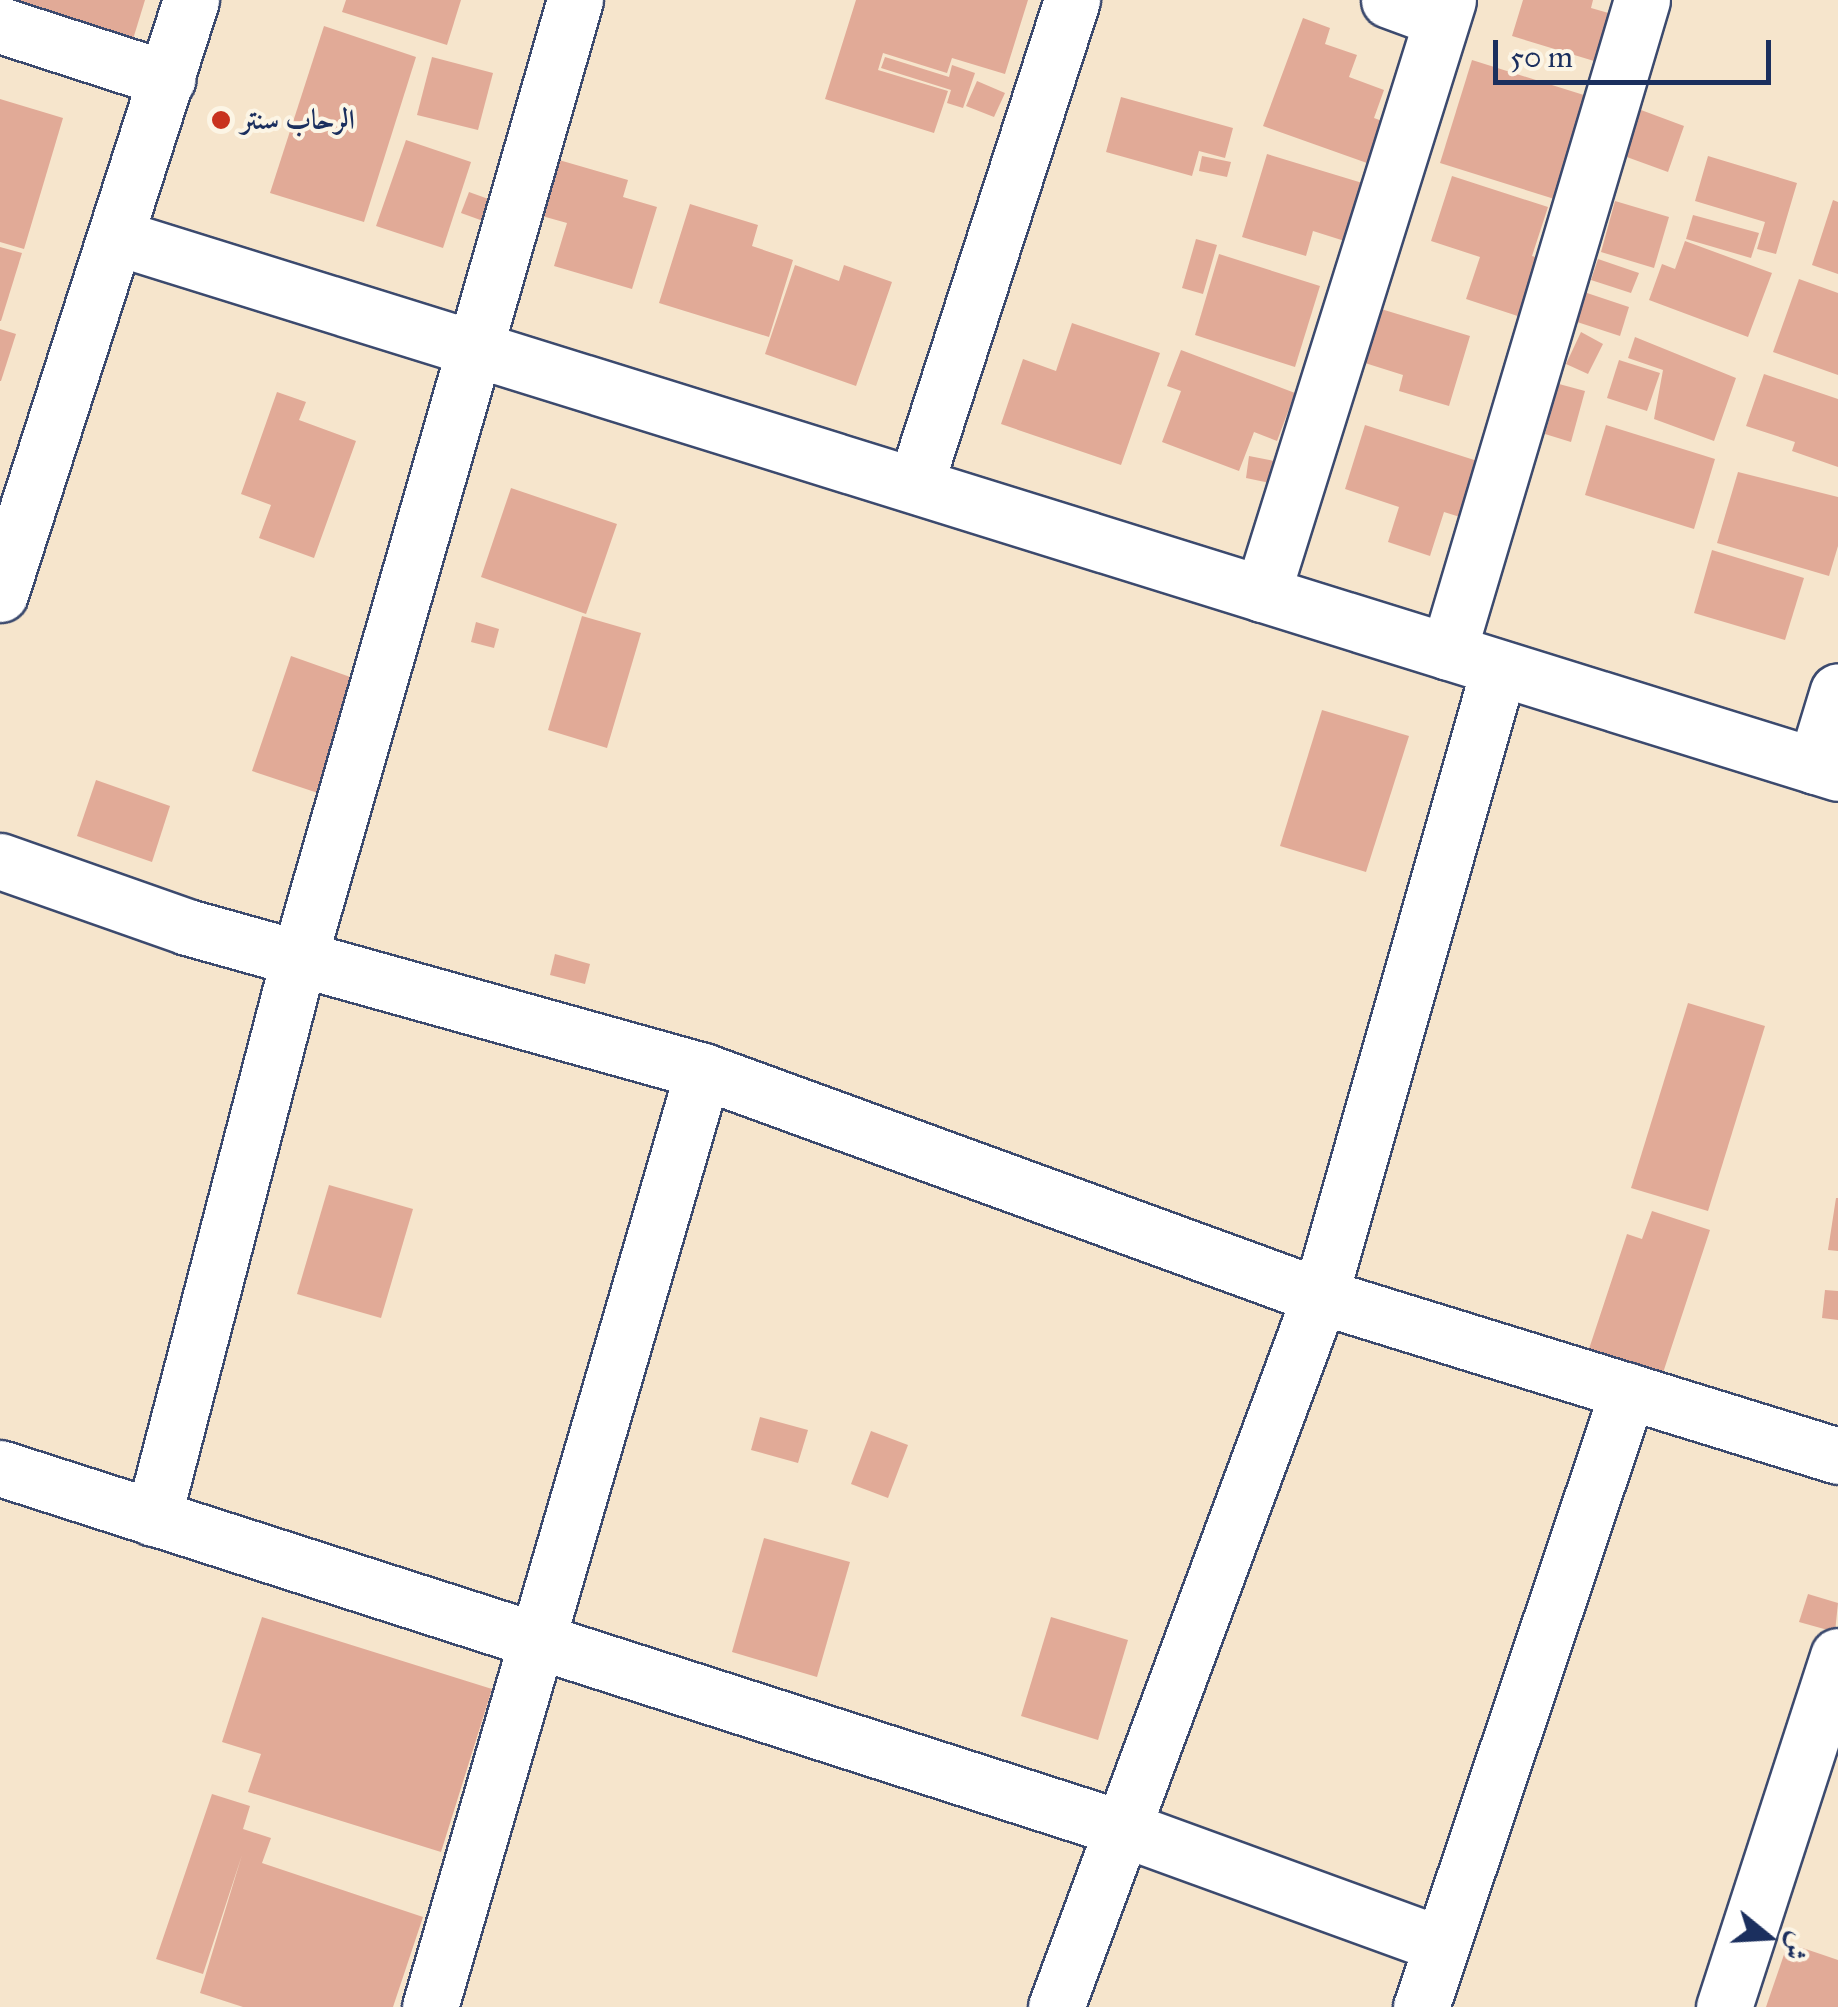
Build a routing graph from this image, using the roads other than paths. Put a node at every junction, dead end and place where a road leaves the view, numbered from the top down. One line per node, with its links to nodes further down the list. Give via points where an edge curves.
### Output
1 (192, 0): 8 (street)
2 (576, 0): 10 (street)
3 (1072, 0): 11 (street)
4 (1389, 0): 6 (street)
5 (1642, 0): 14 (street)
6 (1444, 10): 13 (street)
7 (0, 25): 8 (street)
8 (167, 79): 9 (street)
9 (116, 237): 10 (street); 12 (street)
10 (473, 348): 11 (street); 18 (street)
11 (915, 485): 13 (street)
12 (0, 594)
13 (1262, 594): 14 (street)
14 (1473, 660): 16 (street); 20 (street)
15 (1838, 691): 16 (street)
16 (1826, 769)
17 (0, 861): 18 (street, via 187,927)
18 (300, 958): 19 (street); 24 (street)
19 (704, 1071): 20 (street); 25 (street)
20 (1320, 1296): 21 (street); 27 (street)
21 (1628, 1391): 22 (street); 28 (street)
22 (1838, 1456)
23 (0, 1468): 24 (street)
24 (153, 1518): 25 (street)
25 (539, 1641): 27 (street); 29 (street)
26 (1838, 1656): 32 (street)
27 (1124, 1829): 28 (street); 30 (street)
28 (1442, 1944): 31 (street)
29 (430, 2007)
30 (1056, 2007)
31 (1421, 2007)
32 (1724, 2007)

